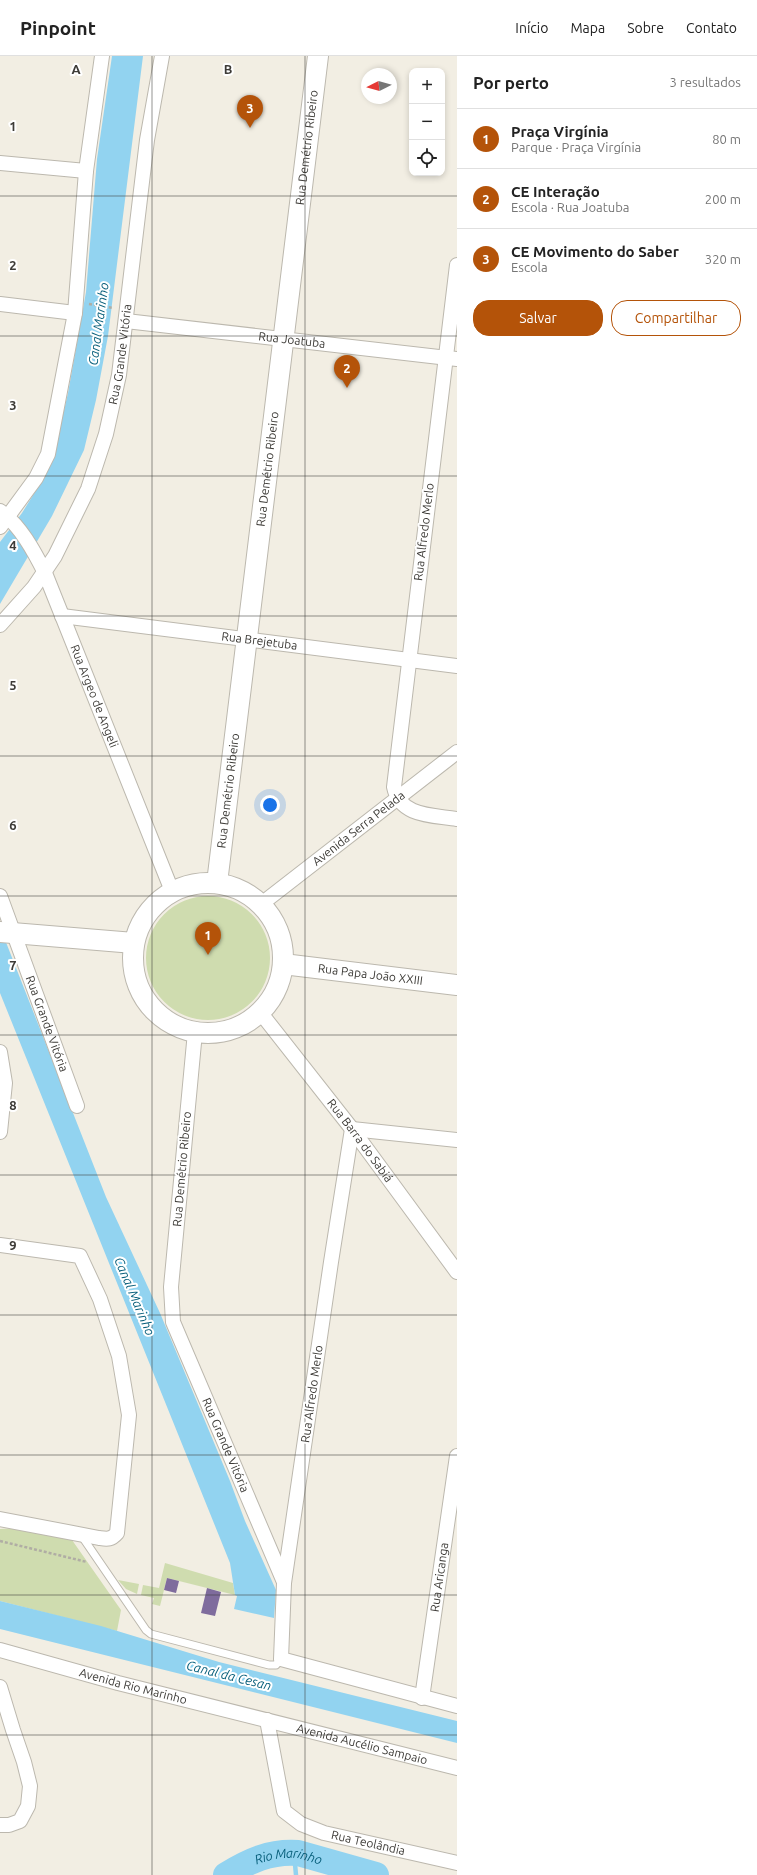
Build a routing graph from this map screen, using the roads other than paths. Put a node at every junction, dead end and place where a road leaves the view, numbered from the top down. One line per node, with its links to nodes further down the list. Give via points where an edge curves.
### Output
1 (102, 56): 5 (street)
2 (162, 56): 9 (street, Rua Grande Vitória, via 146,146)
3 (318, 56): 10 (street, Rua Demétrio Ribeiro)
4 (0, 163): 5 (street)
5 (86, 171): 8 (street)
6 (457, 265): 11 (street, Rua Alfredo Merlo)
7 (0, 304): 8 (street)
8 (79, 308): 12 (street, via 48,454 36,478)
9 (123, 315): 10 (street, Rua Joatuba); 13 (street, Rua Grande Vitória, via 113,405 97,463 76,514)
10 (283, 339): 11 (street, Rua Joatuba); 16 (street, Rua Demétrio Ribeiro)
11 (451, 358): 17 (street, Rua Alfredo Merlo)
12 (5, 519): 13 (street, Rua Argeo de Angeli, via 37,557)
13 (45, 573): 14 (street, Rua Argeo de Angeli); 15 (street, Rua Grande Vitória)
14 (62, 616): 16 (street, Rua Brejetuba); 23 (street, Rua Argeo de Angeli)
15 (0, 625)
16 (247, 639): 17 (street, Rua Brejetuba); 22 (street, Rua Demétrio Ribeiro)
17 (409, 660): 18 (street, Rua Brejetuba); 20 (street, Rua Alfredo Merlo, via 394,787)
18 (457, 666)
19 (457, 752): 20 (street, Avenida Serra Pelada)
20 (398, 798): 21 (street, via 413,812); 25 (street, Avenida Serra Pelada)
21 (457, 819)
22 (217, 883): 23 (street, via 194,884); 25 (street, via 244,892)
23 (172, 891): 27 (street, via 158,900 147,913 138,927)
24 (0, 896): 26 (street, Rua Grande Vitória)
25 (260, 905): 28 (street, via 278,932)
26 (6, 932): 27 (street); 33 (street, Rua Grande Vitória)
27 (134, 943): 31 (street, via 134,971 143,997 169,1023)
28 (283, 964): 29 (street, Rua Papa João XXIII); 30 (street, via 276,990)
29 (457, 985)
30 (260, 1012): 31 (street, via 246,1023 230,1030 213,1033); 34 (street, Rua Barra do Sabiá)
31 (195, 1032): 39 (street, Rua Demétrio Ribeiro, via 171,1287)
32 (0, 1052): 35 (street, via 5,1083)
33 (77, 1106)
34 (352, 1129): 36 (street); 38 (street, Rua Barra do Sabiá); 43 (street, Rua Alfredo Merlo)
35 (0, 1132)
36 (457, 1140)
37 (0, 1245): 42 (street, via 80,1256 100,1299 119,1356 129,1415 117,1533 110,1539)
38 (457, 1272)
39 (172, 1306): 43 (street, Rua Grande Vitória, via 173,1322 180,1342)
40 (457, 1456): 47 (street, Rua Aricanga)
41 (0, 1519): 42 (street)
42 (81, 1535): 45 (lane, via 151,1634 270,1665 276,1665)
43 (284, 1583): 45 (street, Rua Alfredo Merlo)
44 (0, 1650): 49 (street, Avenida Rio Marinho)
45 (281, 1659): 47 (street)
46 (0, 1687): 51 (street, via 30,1786 28,1806 20,1821)
47 (422, 1698): 48 (street)
48 (457, 1706)
49 (267, 1720): 50 (street, Avenida Aucélio Sampaio); 52 (street, Rua Teolândia, via 284,1811 301,1824 324,1833)
50 (457, 1768)
51 (0, 1825)
52 (457, 1863)

